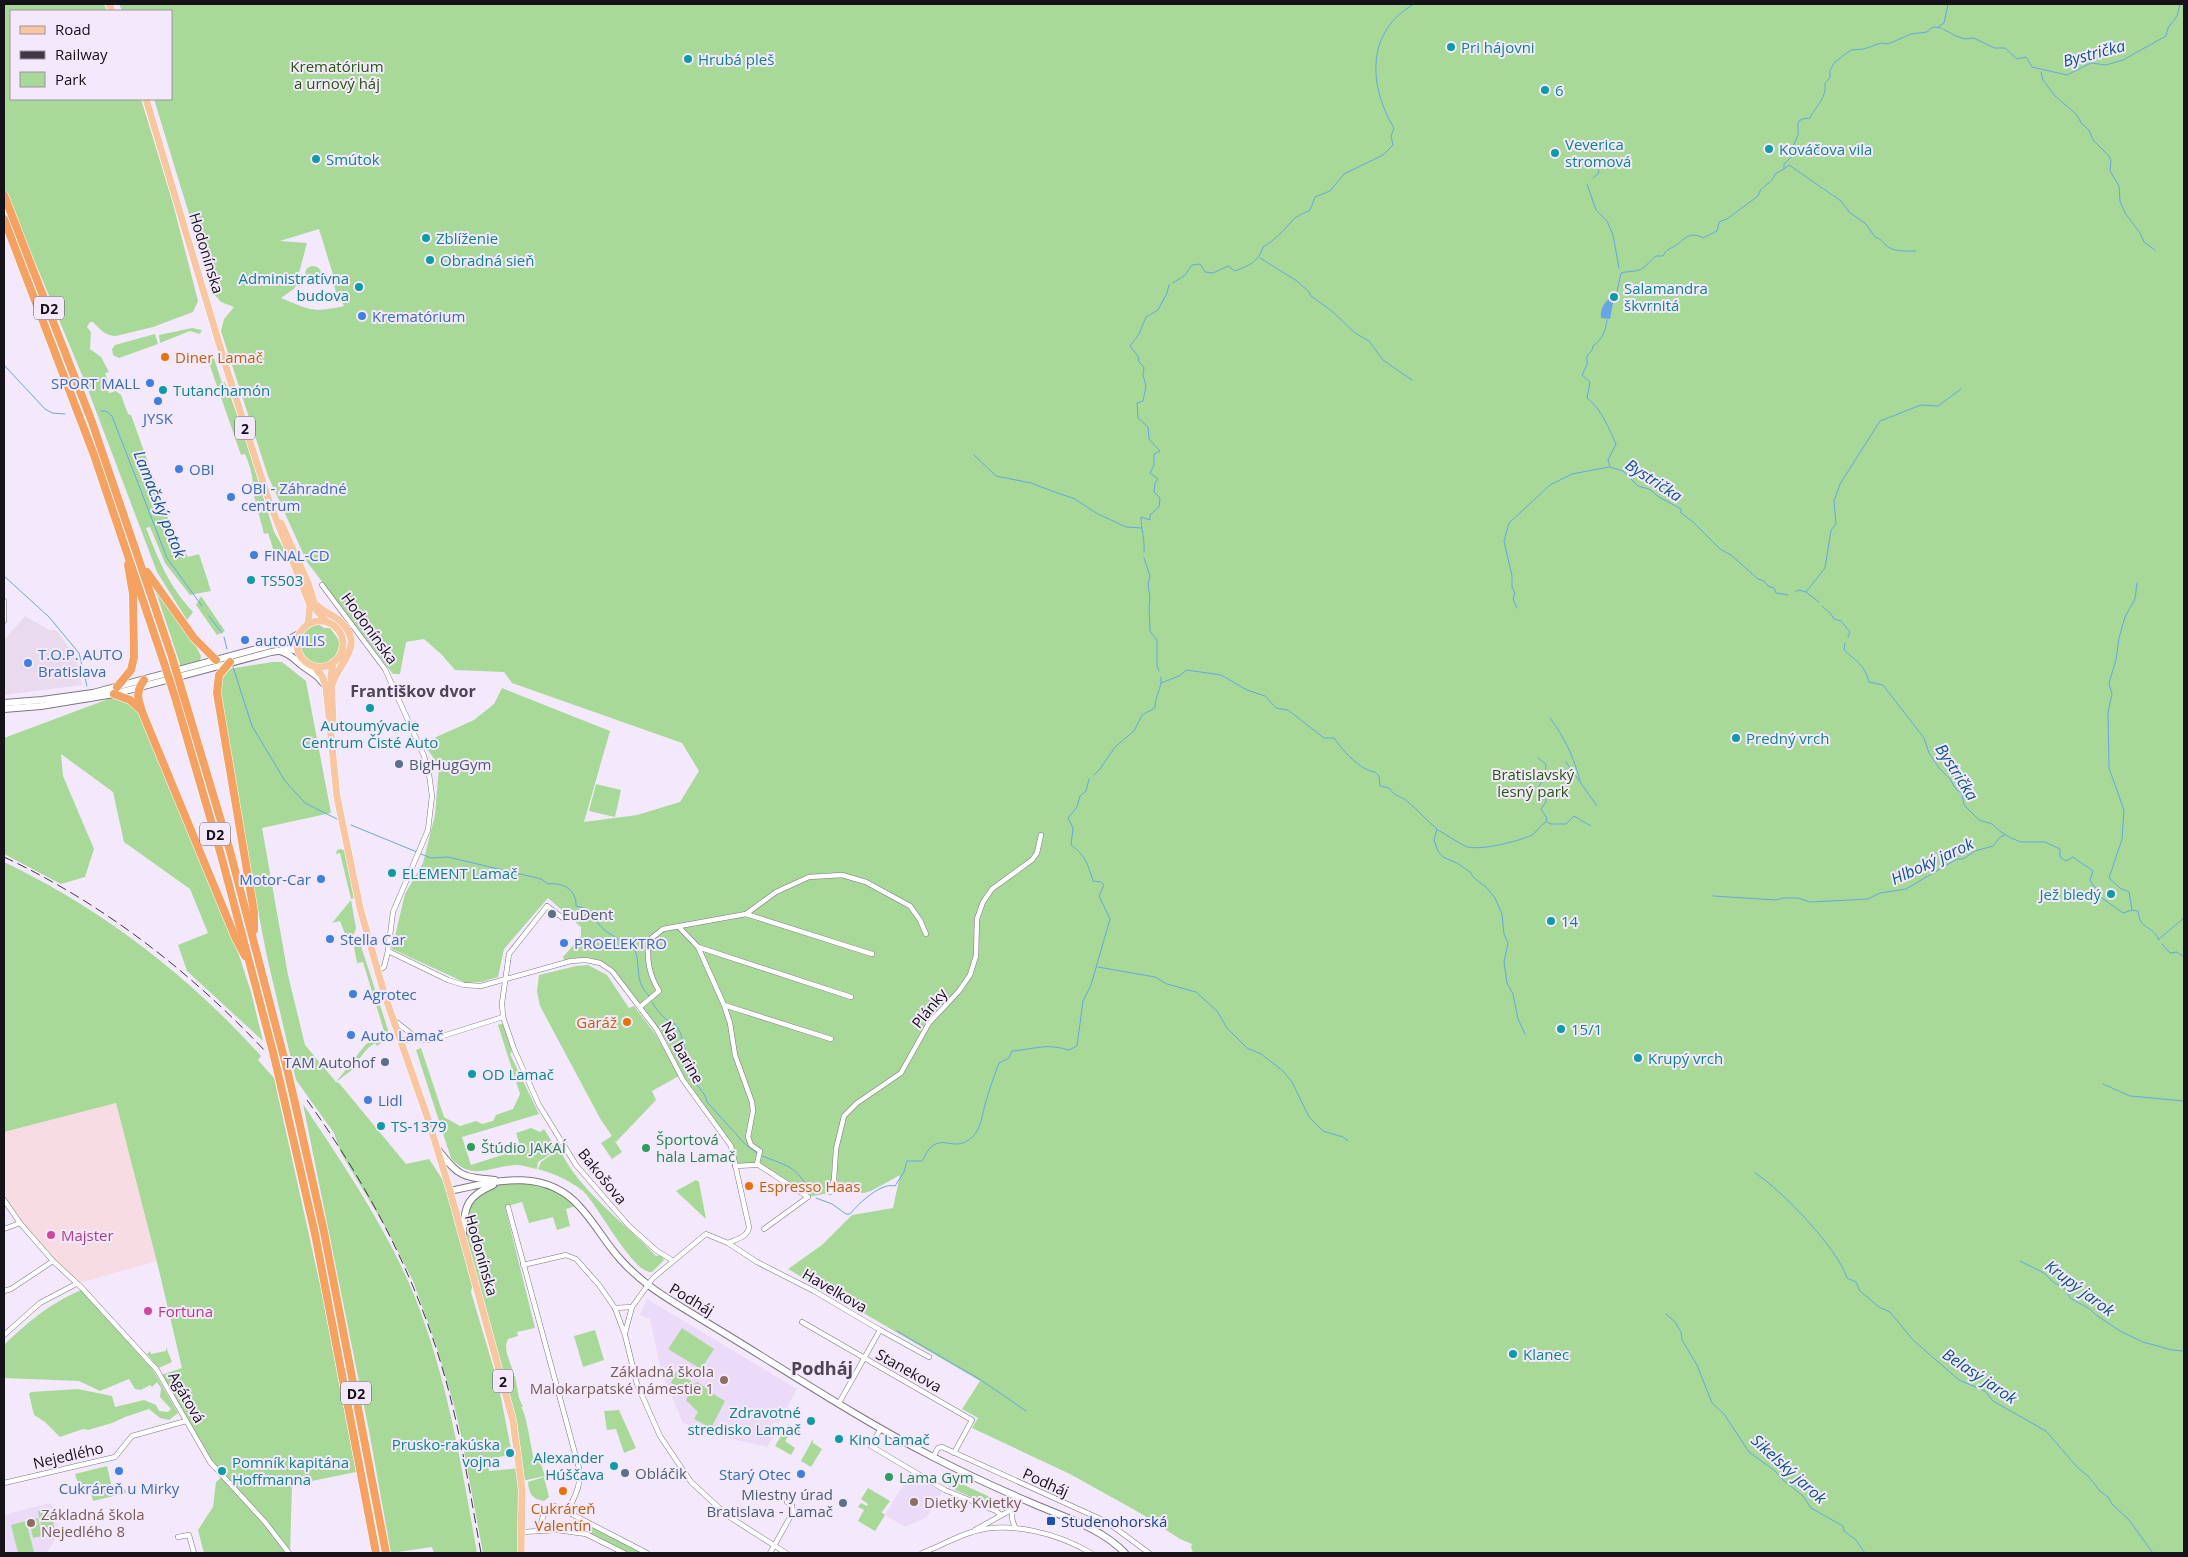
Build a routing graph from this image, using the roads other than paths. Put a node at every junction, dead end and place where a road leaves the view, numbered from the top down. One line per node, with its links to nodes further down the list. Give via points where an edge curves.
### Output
1 (146, 100): 4 (main road, Hodonínska / 2)
2 (4, 195): 6 (highway, D2, via 92,422)
3 (4, 219): 5 (highway, D2, via 84,425)
4 (269, 500): 9 (main road, Hodonínska / 2); 12 (main road, Hodonínska / 2, via 310,605)
5 (128, 555): 23 (highway, via 133,594 134,657 131,670); 36 (highway, D2, bridge, via 175,697)
6 (140, 562): 17 (highway, via 194,638); 32 (highway, D2, bridge, via 172,657)
7 (322, 585): 34 (street, Hodonínska, via 385,669 429,774 432,796 428,830 393,912)
8 (4, 601): 10 (street)
9 (314, 601): 11 (main road, Hodonínska / 2, via 317,611); 21 (main road, via 324,612 342,622 350,638 347,658)
10 (4, 621)
11 (326, 621): 12 (main road, Hodonínska); 18 (main road, Hodonínska / 2, via 338,628 343,640 342,654)
12 (308, 624): 13 (main road)
13 (299, 634): 15 (main road); 16 (street, via 286,642)
14 (279, 650): 15 (street); 16 (street); 21 (street, via 291,655)
15 (298, 651): 19 (main road, Hodonínska / 2, via 303,660)
16 (232, 659): 17 (street); 22 (street); 32 (highway, via 219,676 218,693 254,912)
17 (216, 660): 20 (street)
18 (333, 664): 19 (main road); 21 (main road, Hodonínska / 2)
19 (315, 667): 21 (main road, Hodonínska / 2)
20 (144, 680): 22 (highway); 23 (street)
21 (329, 686): 37 (main road, Hodonínska / 2, via 338,797 360,908)
22 (138, 689): 23 (street); 26 (highway)
23 (115, 691): 24 (street); 25 (street, via 41,706); 26 (highway, via 130,700)
24 (4, 703)
25 (4, 709)
26 (143, 714): 36 (highway, via 236,939)
27 (1041, 835): 52 (street, Plánky, via 1037,854 1032,860 992,889 983,902 977,919 976,956 959,991 929,1023 901,1073 857,1103 844,1116)
28 (746, 914): 30 (street); 31 (street, via 776,892 809,877 842,875 866,882 910,906); 35 (street)
29 (564, 919): 38 (street, Bakošova, via 547,906 509,954)
30 (679, 927): 33 (street); 41 (street, via 663,929 648,941 647,962 659,991)
31 (926, 934)
32 (253, 938): 94 (highway, D2, bridge, via 320,1212)
33 (698, 947): 39 (street); 40 (street)
34 (388, 951): 37 (street, Hodonínska, via 384,967); 38 (street, Na barine, via 464,985 481,986)
35 (872, 954)
36 (253, 971): 93 (highway, D2, bridge, via 311,1214)
37 (378, 971): 43 (main road, Hodonínska / 2)
38 (506, 978): 41 (street, Na barine, via 571,961 600,963 612,971); 42 (street, Bakošova)
39 (851, 997)
40 (724, 1005): 44 (street); 48 (street, via 735,1055 752,1102 748,1137 751,1145 760,1152)
41 (640, 1007): 49 (street, Na barine, via 665,1043 683,1080 730,1146)
42 (503, 1017): 45 (street, via 430,1040); 60 (street, Bakošova, via 535,1099 576,1166 629,1226)
43 (393, 1020): 45 (street); 46 (main road, Hodonínska / 2)
44 (831, 1039)
45 (420, 1040): 46 (street)
46 (401, 1041): 47 (main road, Hodonínska / 2)
47 (437, 1149): 50 (street, via 462,1175); 51 (main road, Hodonínska / 2)
48 (758, 1161): 49 (street, via 756,1165); 57 (street, via 808,1197)
49 (735, 1166): 59 (street, Na barine, via 749,1230)
50 (503, 1180): 51 (street, Podháj); 58 (street, via 472,1197 464,1214); 64 (street, Podháj, via 537,1181 565,1193 585,1212 621,1261)
51 (450, 1191): 58 (main road, Hodonínska / 2)
52 (830, 1192)
53 (4, 1200): 55 (street, Agátová)
54 (508, 1207): 62 (street)
55 (20, 1223): 56 (street); 61 (street, Agátová)
56 (4, 1229)
57 (764, 1229)
58 (463, 1237): 88 (main road, Hodonínska / 2, via 515,1432 522,1489)
59 (728, 1243): 60 (street, Havelkova, via 706,1234); 69 (street, Havelkova)
60 (672, 1260): 64 (street)
61 (54, 1261): 63 (street, Agátová); 65 (street, via 11,1289)
62 (523, 1265): 67 (street, via 566,1255 576,1259); 83 (street, via 580,1476 578,1491)
63 (76, 1284): 70 (street, via 40,1303); 75 (street, Agátová, via 157,1370)
64 (646, 1285): 66 (street); 74 (street, Podháj)
65 (4, 1290)
66 (632, 1307): 67 (street); 71 (street)
67 (615, 1308): 71 (street)
68 (802, 1322): 73 (street, Stanekova)
69 (880, 1330): 72 (street, Havelkova); 73 (street)
70 (4, 1335)
71 (625, 1335): 90 (street, via 637,1384 660,1436 691,1482 728,1516)
72 (929, 1357)
73 (864, 1360): 74 (street); 77 (street, Stanekova, via 972,1420)
74 (839, 1403): 76 (street, Podháj)
75 (186, 1421): 79 (street, Nejedlého, via 132,1436 115,1457); 92 (street, Agátová, via 210,1462)
76 (881, 1428): 78 (street, Podháj); 84 (street, via 871,1446 945,1490)
77 (954, 1453): 78 (street, Podháj, via 942,1447); 103 (street, Podháj, via 1107,1522)
78 (933, 1457): 80 (street, Podháj)
79 (4, 1483)
80 (1017, 1497): 82 (street); 102 (street, Podháj, via 1094,1530 1110,1539)
81 (787, 1502): 90 (street, via 792,1505 793,1512)
82 (1011, 1510): 84 (street); 85 (street)
83 (567, 1512): 86 (street, via 550,1507); 97 (street)
84 (1001, 1515): 87 (street)
85 (1015, 1528): 87 (street); 101 (street, via 1045,1534)
86 (539, 1530): 88 (street); 96 (street, via 586,1534)
87 (974, 1531): 100 (street)
88 (522, 1532): 95 (main road, Hodonínska / 2)
89 (178, 1537): 91 (street, via 189,1535)
90 (773, 1546): 98 (street); 99 (street)
91 (194, 1553)
92 (289, 1553)
93 (376, 1553)
94 (386, 1553)
95 (521, 1553)
96 (624, 1553)
97 (647, 1553)
98 (770, 1553)
99 (786, 1553)
100 (922, 1553)
101 (1091, 1553)
102 (1124, 1553)
103 (1149, 1553)

